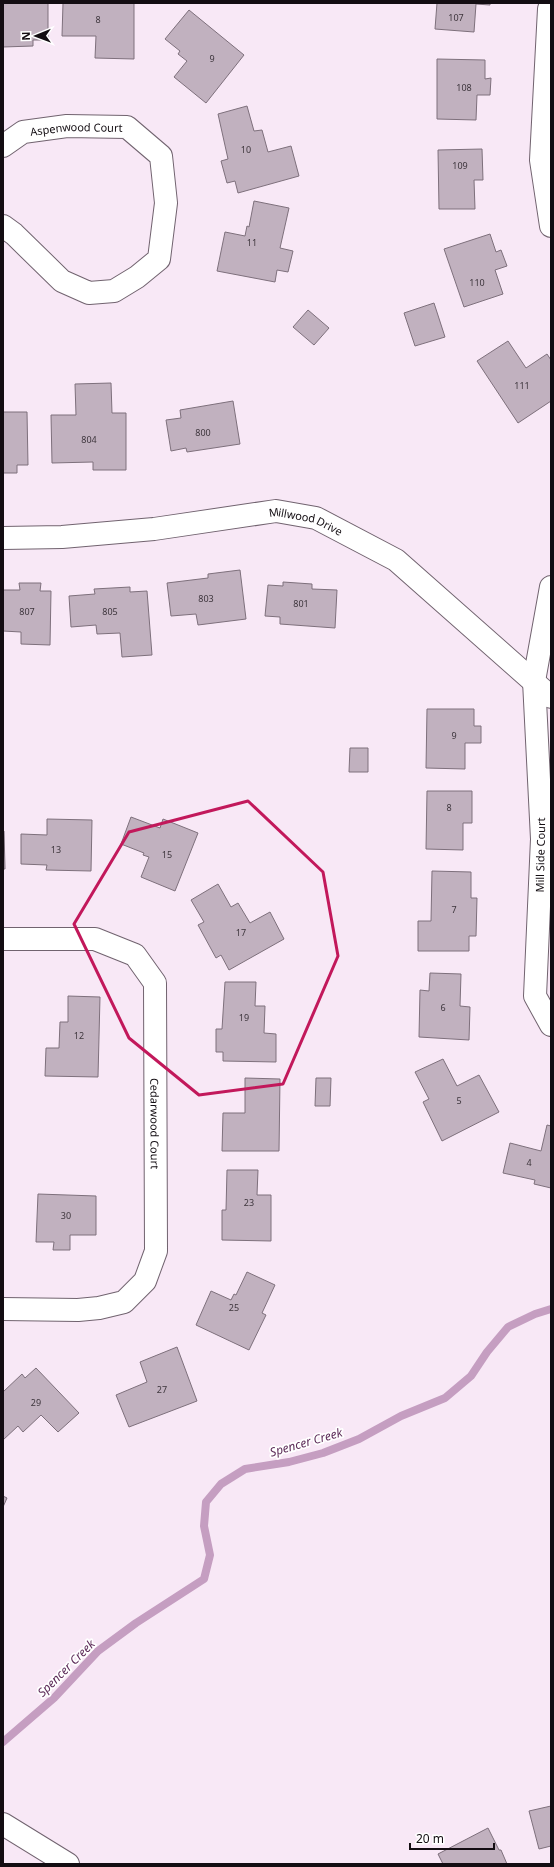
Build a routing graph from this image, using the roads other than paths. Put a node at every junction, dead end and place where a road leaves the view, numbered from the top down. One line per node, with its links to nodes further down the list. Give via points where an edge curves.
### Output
1 (551, 4): 4 (street, via 541,160)
2 (3, 146): 3 (street, Aspenwood Court, via 23,132 67,126 127,127 161,156 166,203 159,259 114,292 89,293 62,281)
3 (3, 226)
4 (551, 226)
5 (3, 538): 7 (street, Millwood Drive, via 62,537 154,529 276,511 316,518 396,560)
6 (551, 587): 7 (street, Mill Side Court)
7 (534, 681): 8 (street, Millwood Drive); 9 (street, Mill Side Court)
8 (551, 697)
9 (547, 836): 11 (street, Mill Side Court, via 535,996)
10 (3, 939): 12 (street, Cedarwood Court, via 96,939 135,955 155,983 156,1251 145,1281 124,1302 78,1310)
11 (551, 1025)
12 (3, 1309)
13 (3, 1824): 14 (street)
14 (68, 1864)

